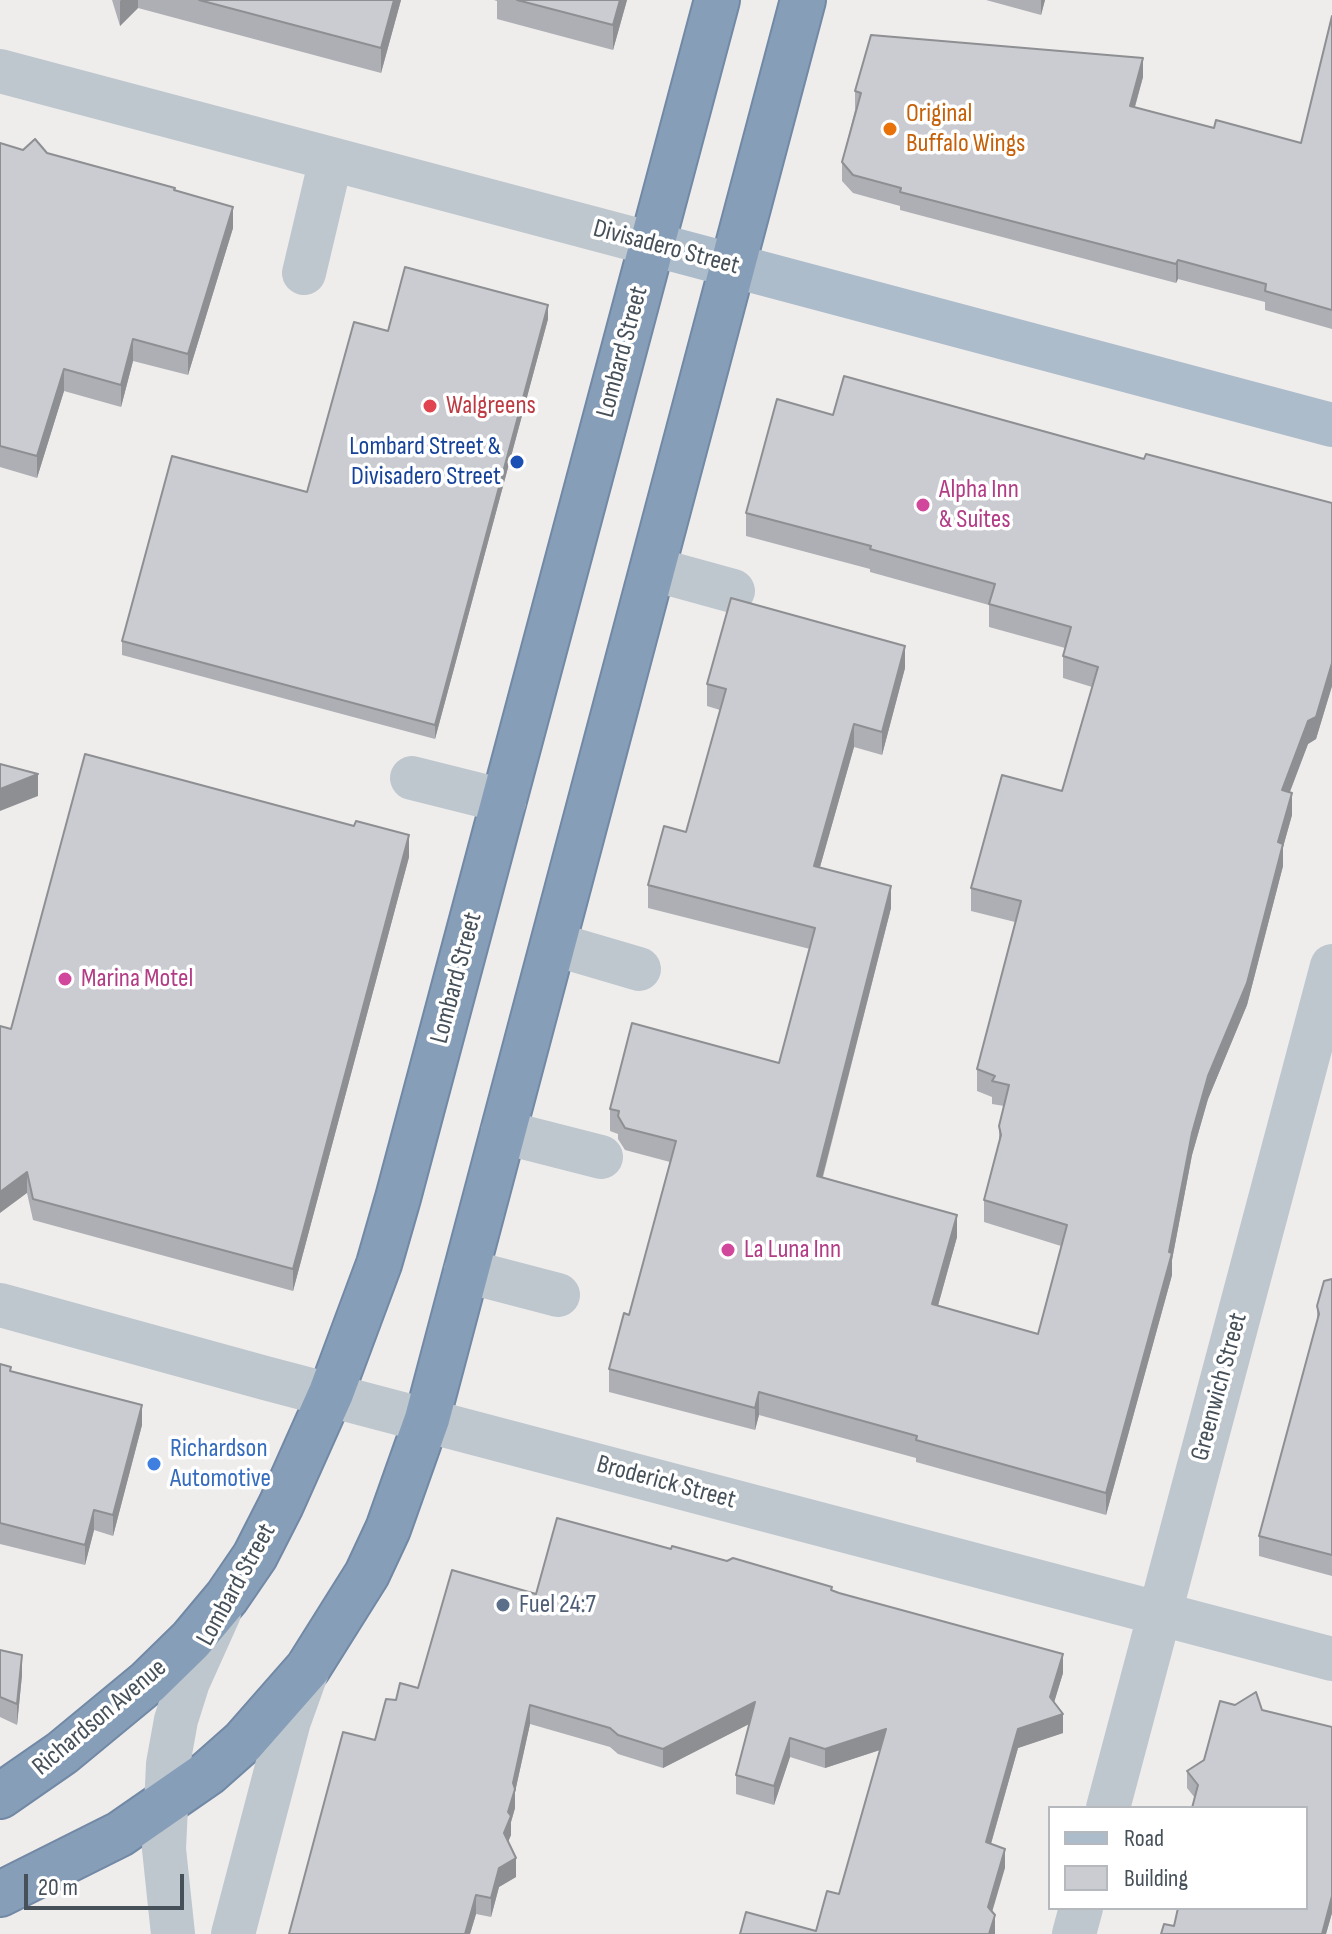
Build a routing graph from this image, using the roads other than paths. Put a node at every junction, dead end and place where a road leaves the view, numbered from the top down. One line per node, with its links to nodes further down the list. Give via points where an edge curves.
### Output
1 (717, 0): 5 (highway, Lombard Street)
2 (803, 0): 6 (highway)
3 (0, 71): 4 (street, Divisadero Street)
4 (331, 159): 5 (street, Divisadero Street); 7 (street)
5 (652, 244): 6 (main road, Divisadero Street); 12 (highway, Lombard Street)
6 (734, 265): 8 (main road, Divisadero Street); 9 (highway)
7 (304, 273)
8 (1332, 425)
9 (653, 569): 10 (street); 13 (highway)
10 (733, 591)
11 (412, 778): 12 (street)
12 (504, 801): 21 (highway, Lombard Street, via 379,1264)
13 (554, 944): 15 (street); 16 (highway)
14 (1332, 966): 24 (street, Greenwich Street)
15 (639, 969)
16 (503, 1132): 17 (street); 18 (highway)
17 (601, 1157)
18 (466, 1271): 19 (street); 22 (highway)
19 (558, 1295)
20 (0, 1305): 21 (street, Broderick Street)
21 (331, 1393): 22 (street, Broderick Street); 23 (highway, Lombard Street, via 281,1505)
22 (427, 1419): 24 (street, Broderick Street); 26 (highway, via 403,1493 367,1574)
23 (227, 1597): 27 (highway, Richardson Avenue, via 148,1682 72,1746); 28 (street, Lombard Street, via 176,1720)
24 (1160, 1613): 25 (street, Broderick Street); 29 (street, Greenwich Street)
25 (1332, 1659)
26 (308, 1668): 28 (highway, via 243,1742); 33 (street)
27 (0, 1796)
28 (164, 1805): 30 (highway, via 120,1834); 32 (street, Lombard Street)
29 (1109, 1806)
30 (0, 1894)
31 (1080, 1910): 34 (street)
32 (173, 1934)
33 (233, 1934)
34 (1074, 1934)

